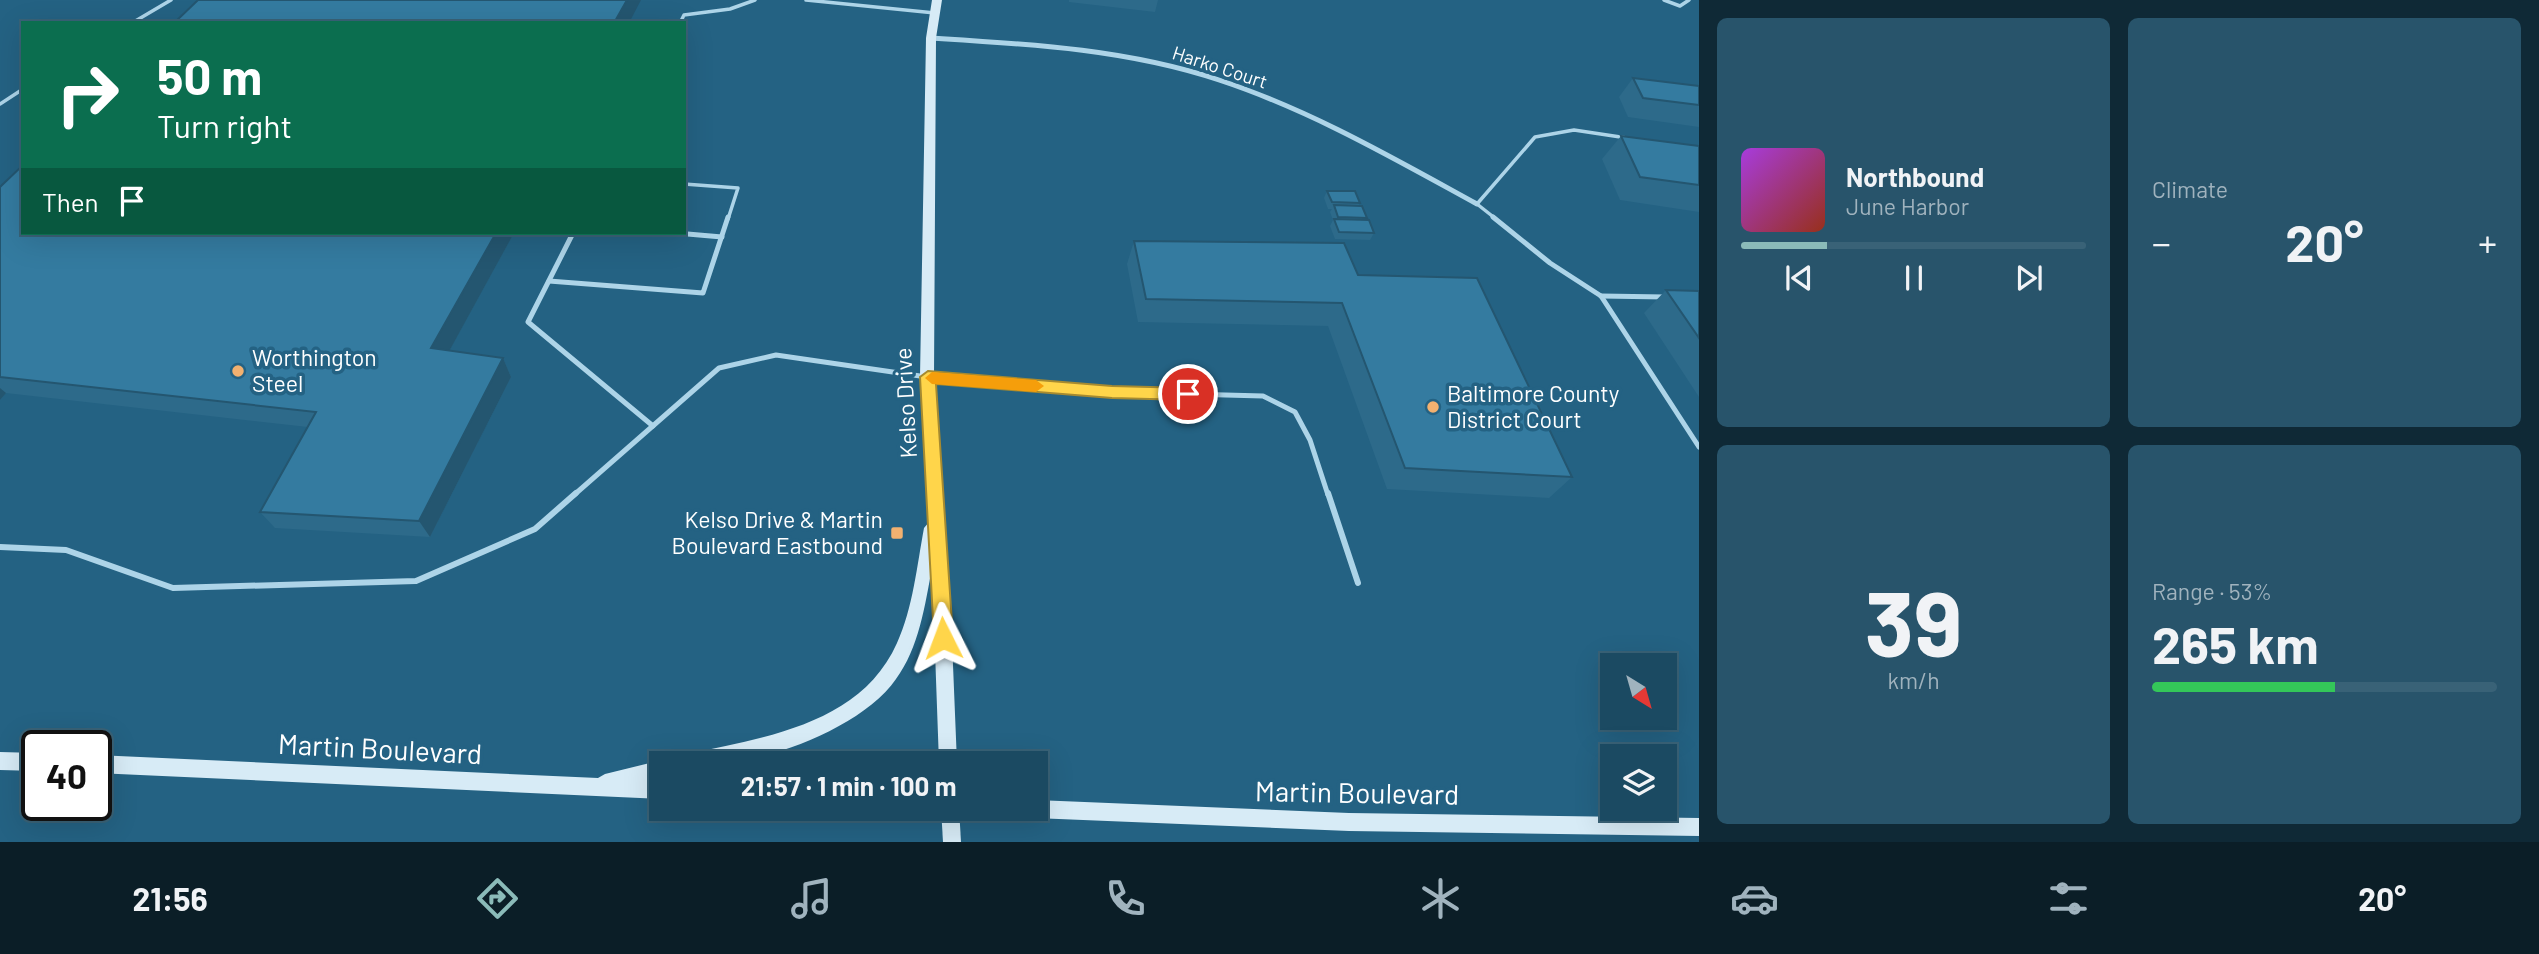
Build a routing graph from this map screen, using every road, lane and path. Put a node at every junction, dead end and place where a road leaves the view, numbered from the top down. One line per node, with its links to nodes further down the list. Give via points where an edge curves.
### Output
1 (171, 0): 7 (lane)
2 (755, 0): 8 (lane, via 730,9 684,15)
3 (806, 0): 6 (lane)
4 (1664, 0): 5 (lane, via 1680,6)
5 (1689, 0)
6 (936, 6): 9 (main road, Kelso Drive)
7 (135, 21)
8 (681, 21)
9 (931, 38): 14 (street, Harko Court, via 1059,48 1178,68 1282,105 1367,144); 21 (main road, Kelso Drive)
10 (21, 90): 11 (lane)
11 (0, 104)
12 (1636, 139): 14 (lane, via 1574,130 1535,137)
13 (686, 184): 17 (lane, via 738,188)
14 (1477, 204): 19 (lane, via 1550,263)
15 (686, 234): 17 (lane)
16 (572, 235): 18 (lane)
17 (722, 237): 18 (lane, via 703,293)
18 (549, 281): 22 (lane, via 528,322)
19 (1601, 296): 20 (lane); 23 (lane)
20 (1671, 298)
21 (928, 377): 22 (lane, via 776,355 719,368); 24 (main road, Kelso Drive); 26 (lane, via 1112,392 1263,396 1295,412 1310,440)
22 (653, 426): 25 (lane, via 535,529 416,581 173,587 66,550)
23 (1699, 447)
24 (936, 513): 27 (main road, via 906,643 889,674 865,701 837,720 789,739); 28 (main road, Kelso Drive)
25 (0, 547)
26 (1358, 583)
27 (738, 751)
28 (947, 751)
29 (0, 761): 30 (main road)
30 (21, 762)
31 (112, 765): 33 (main road, Martin Boulevard)
32 (649, 772): 33 (main road)
33 (590, 786): 34 (main road, Martin Boulevard)
34 (649, 789)
35 (1048, 809): 37 (main road, Martin Boulevard, via 1349,822)
36 (951, 821): 38 (main road)
37 (1699, 827)
38 (952, 842)

